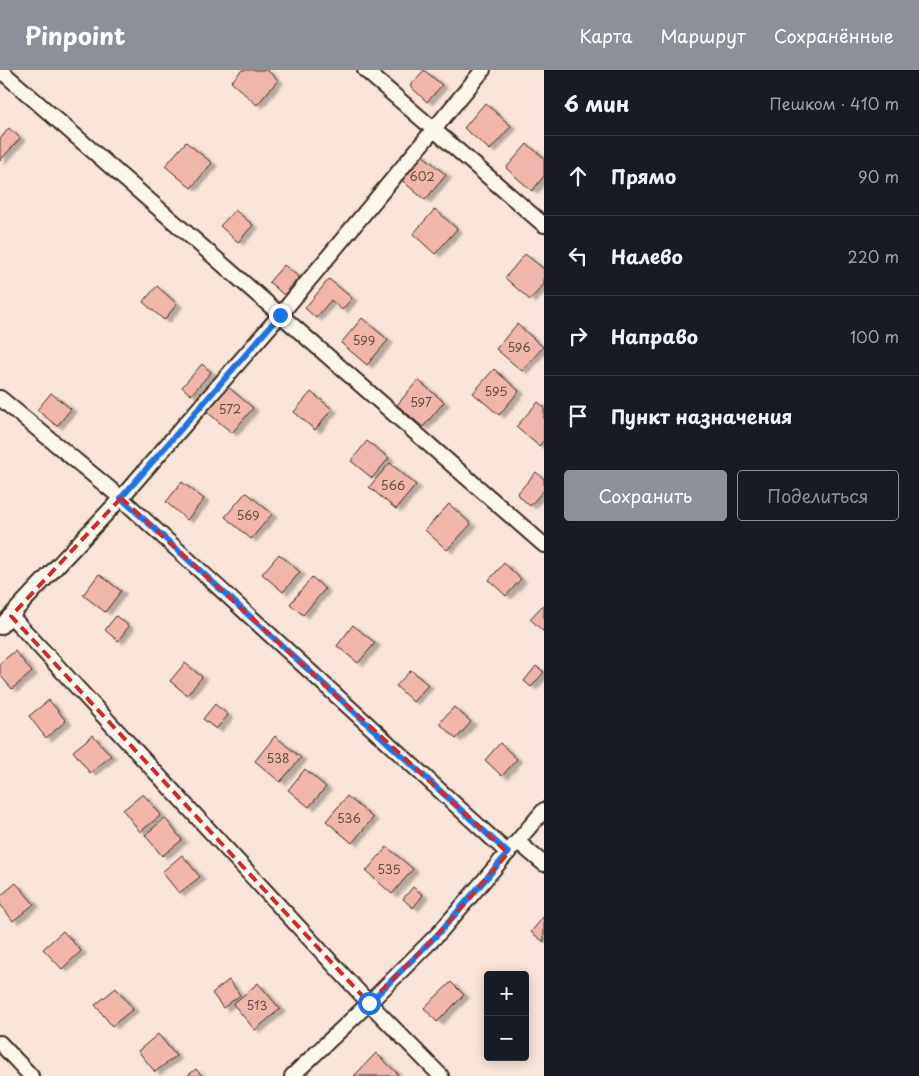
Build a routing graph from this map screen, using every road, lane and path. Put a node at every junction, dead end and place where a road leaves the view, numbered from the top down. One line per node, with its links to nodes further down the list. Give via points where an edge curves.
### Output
1 (0, 70): 6 (street)
2 (365, 70): 4 (street)
3 (483, 70): 4 (street)
4 (434, 129): 5 (street); 6 (street)
5 (544, 225)
6 (280, 315): 8 (street); 9 (street)
7 (0, 398): 8 (street)
8 (121, 498): 10 (street); 14 (street)
9 (544, 545)
10 (11, 616): 11 (street); 16 (street)
11 (0, 627)
12 (544, 810): 13 (street)
13 (518, 842): 14 (street); 15 (street)
14 (508, 853): 16 (street, via 440,932)
15 (544, 864)
16 (369, 1003): 19 (street); 20 (street)
17 (0, 1043): 18 (street)
18 (31, 1076)
19 (292, 1076)
20 (441, 1076)

